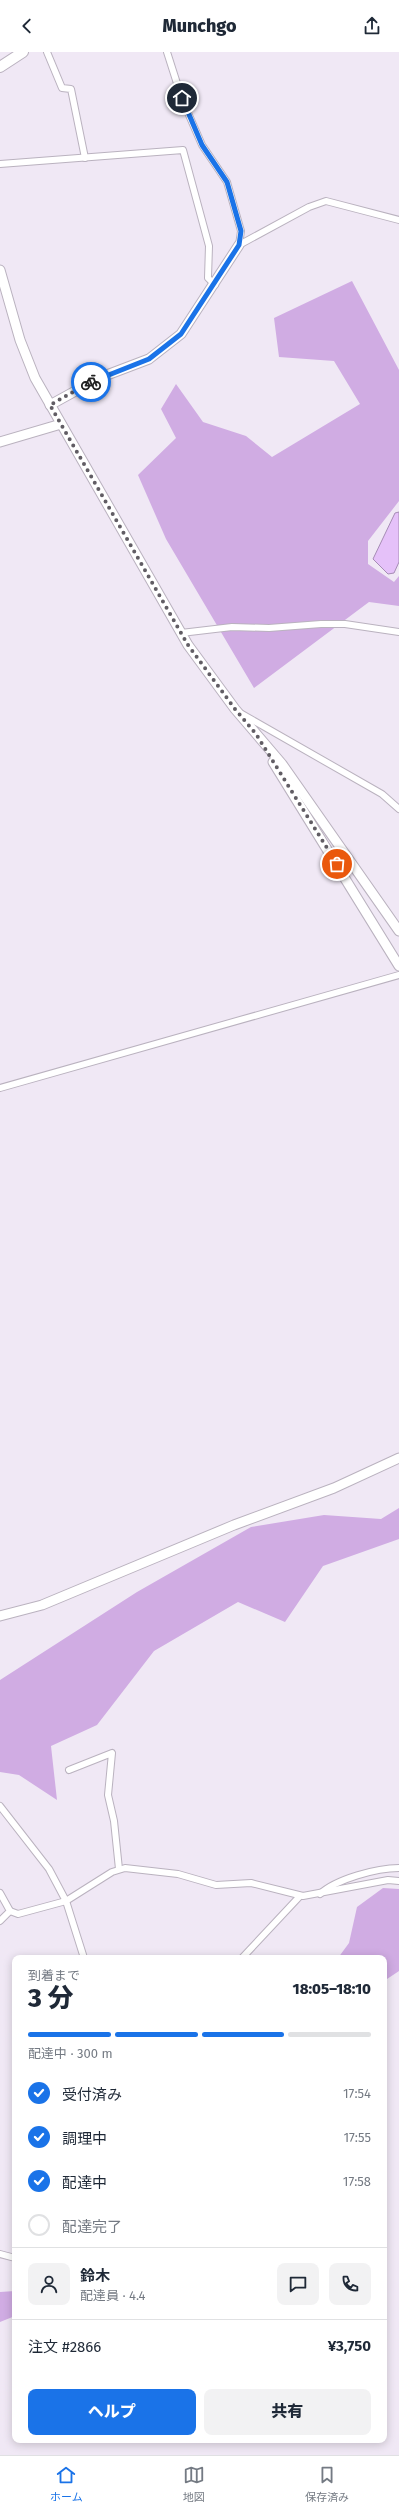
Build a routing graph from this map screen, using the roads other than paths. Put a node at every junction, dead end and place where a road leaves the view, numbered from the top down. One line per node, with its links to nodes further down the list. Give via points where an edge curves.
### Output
1 (23, 52): 4 (main road)
2 (47, 52): 5 (street, via 62,88 71,89)
3 (167, 52): 8 (street, via 182,98 202,145 227,182 241,231)
4 (0, 67)
5 (85, 158): 6 (street); 10 (street, via 183,150 209,246 208,278)
6 (0, 164)
7 (399, 220): 8 (street, via 326,201 309,206)
8 (239, 245): 10 (street)
9 (0, 270): 11 (street, via 20,340 35,378)
10 (215, 285): 11 (street, via 187,328 162,351 138,365 84,385)
11 (50, 405): 12 (street)
12 (61, 424): 13 (street); 15 (street)
13 (0, 442)
14 (399, 632): 15 (street, via 345,624 321,624 269,628 232,626)
15 (181, 633): 16 (street)
16 (235, 709): 17 (street); 18 (street, via 382,794)
17 (256, 734): 19 (street, via 300,789); 20 (street)
18 (399, 809)
19 (399, 931)
20 (399, 966)
21 (399, 976): 22 (street)
22 (0, 1088)
23 (399, 1458): 24 (street, via 334,1488 234,1525 42,1605)
24 (0, 1616)
25 (69, 1770): 28 (street, via 112,1753 108,1794 114,1821)
26 (0, 1806): 33 (street, via 49,1869)
27 (399, 1868): 31 (street, via 383,1868 328,1887)
28 (119, 1870): 32 (street, via 135,1867 216,1884 251,1883); 33 (street)
29 (399, 1881): 31 (street, via 388,1880)
30 (0, 1892): 34 (street)
31 (320, 1894): 32 (street)
32 (300, 1896): 37 (street)
33 (66, 1901): 34 (street, via 18,1914); 36 (street)
34 (10, 1911): 35 (street)
35 (0, 1920)
36 (83, 1955)
37 (245, 1955)
38 (0, 2254): 39 (street)
39 (12, 2257)

